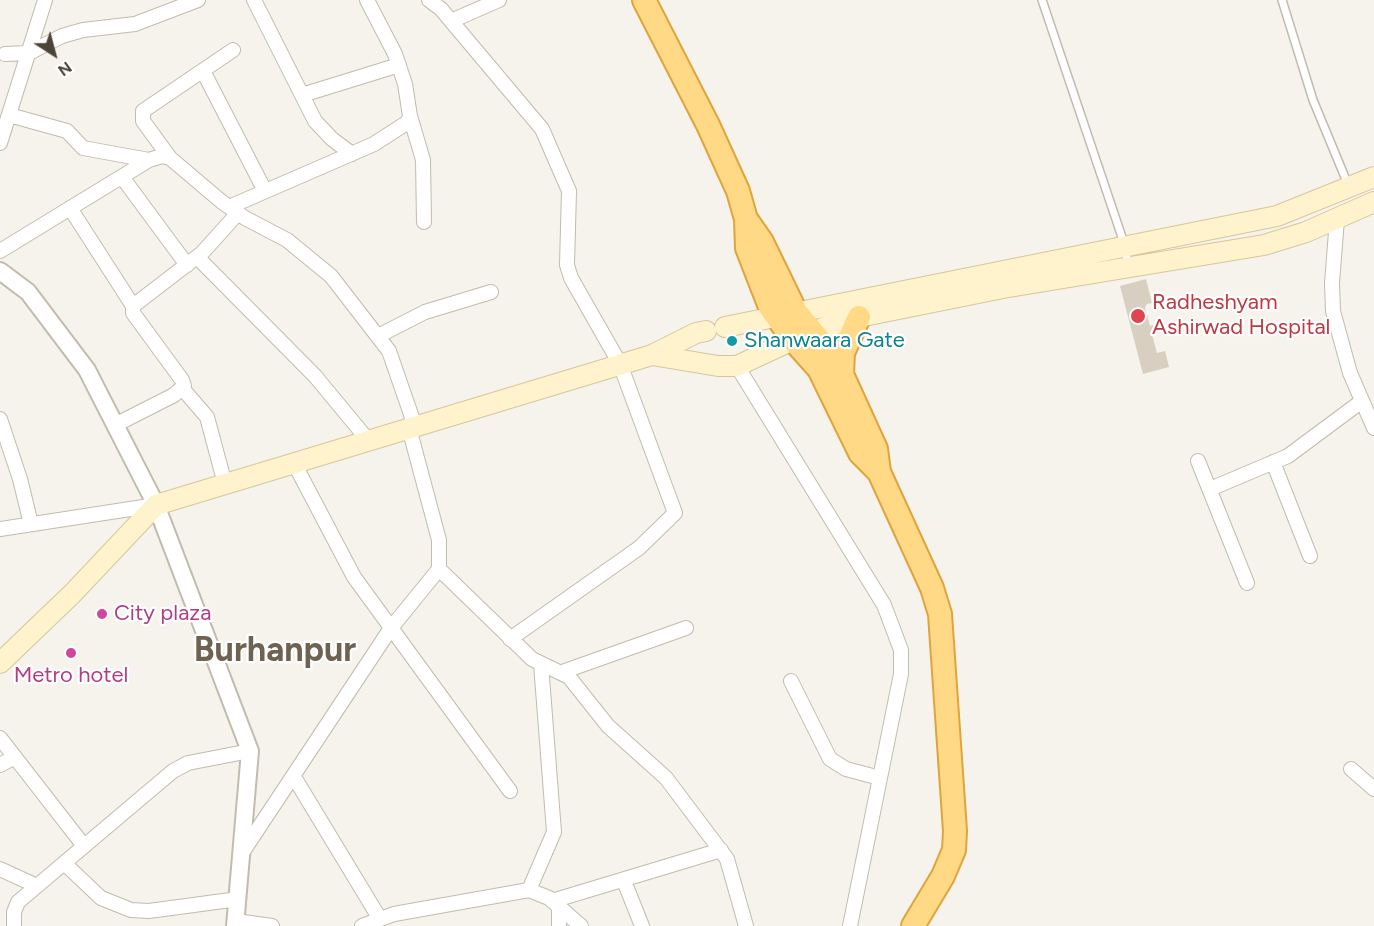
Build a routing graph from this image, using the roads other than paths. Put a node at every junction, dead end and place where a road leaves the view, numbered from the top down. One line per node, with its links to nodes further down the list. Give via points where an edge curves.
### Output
1 (45, 0): 13 (street)
2 (198, 0): 13 (street, via 135,24 62,36)
3 (254, 0): 17 (street)
4 (367, 0): 14 (street)
5 (429, 0): 10 (street)
6 (500, 0): 10 (street)
7 (644, 0): 40 (highway, via 738,192 746,219 747,248)
8 (1042, 0): 33 (lane)
9 (1282, 0): 26 (lane, via 1313,100)
10 (451, 21): 45 (street, via 542,129 570,191 567,265 571,278)
11 (233, 50): 16 (street)
12 (3, 52): 13 (street); 15 (street)
13 (28, 53): 15 (street)
14 (399, 65): 17 (street); 19 (street)
15 (24, 67): 18 (street)
16 (203, 71): 22 (street, via 143,111 143,121); 27 (street)
17 (302, 94): 21 (street, via 323,131)
18 (9, 115): 20 (street); 23 (street, via 67,131 83,148)
19 (410, 116): 21 (street, via 401,129); 32 (street, via 423,160)
20 (0, 143)
21 (352, 154): 27 (street)
22 (170, 158): 23 (street); 30 (street)
23 (149, 160): 24 (street)
24 (122, 177): 29 (street); 35 (street)
25 (1374, 177): 26 (main road)
26 (1349, 187): 33 (main road, via 1277,216)
27 (265, 191): 30 (street)
28 (1374, 202): 31 (main road)
29 (70, 208): 34 (street); 39 (street)
30 (233, 210): 35 (street); 42 (street, via 287,240 328,273)
31 (1337, 219): 36 (main road, via 1264,245); 49 (street, via 1333,311 1350,374)
32 (424, 222)
33 (1125, 246): 36 (lane); 40 (main road)
34 (0, 251)
35 (192, 261): 39 (street); 54 (street, via 315,376)
36 (1128, 268): 41 (main road)
37 (0, 271): 51 (street, via 28,292 87,370)
38 (490, 292): 42 (street, via 425,312)
39 (134, 306): 48 (street, via 133,313 182,380)
40 (786, 314): 43 (highway); 44 (main road, via 696,333)
41 (859, 317): 43 (main road); 47 (highway, via 843,353)
42 (378, 336): 52 (street, via 391,356)
43 (801, 336): 46 (main road); 47 (highway, via 835,359); 58 (highway, via 860,453)
44 (652, 355): 45 (main road); 46 (main road)
45 (620, 364): 52 (main road); 69 (street, via 675,513 639,548)
46 (737, 366): 80 (street, via 895,627 901,650 901,674)
47 (842, 376): 58 (highway, via 876,449)
48 (182, 388): 51 (street); 59 (street, via 207,417)
49 (1362, 401): 53 (street); 56 (street, via 1295,451)
50 (0, 419): 62 (street)
51 (115, 425): 61 (street)
52 (412, 427): 54 (main road); 65 (street, via 439,540)
53 (1374, 428)
54 (368, 440): 57 (main road)
55 (1198, 461): 60 (street)
56 (1273, 462): 60 (street); 64 (street)
57 (294, 463): 59 (main road); 67 (street, via 349,569)
58 (879, 472): 103 (highway, via 940,614 956,831 954,850 943,876)
59 (225, 484): 61 (main road)
60 (1210, 489): 66 (street)
61 (156, 505): 62 (street); 70 (main road); 75 (street)
62 (31, 524): 63 (street)
63 (0, 529)
64 (1310, 556)
65 (440, 568): 67 (street); 69 (street)
66 (1247, 583)
67 (391, 628): 79 (street); 82 (street)
68 (686, 628): 72 (street)
69 (510, 639): 71 (street)
70 (0, 663)
71 (541, 664): 72 (street); 90 (street, via 554,832)
72 (562, 672): 84 (street, via 608,726 666,778)
73 (791, 681): 80 (street, via 830,759 846,769)
74 (0, 738): 76 (street)
75 (250, 751): 83 (street, via 181,765); 85 (street)
76 (15, 757): 77 (street); 83 (street)
77 (0, 765)
78 (1351, 769): 81 (street)
79 (294, 777): 85 (street); 93 (street)
80 (880, 778): 102 (street)
81 (1374, 789)
82 (510, 791)
83 (84, 846): 86 (street)
84 (721, 850): 88 (street); 101 (street)
85 (242, 853): 91 (street)
86 (64, 863): 89 (street); 91 (street, via 101,898 131,910)
87 (0, 869): 89 (street)
88 (624, 881): 92 (street); 100 (street)
89 (37, 886): 95 (street, via 15,907)
90 (529, 890): 92 (street); 93 (street)
91 (238, 898): 94 (street)
92 (556, 904): 98 (street); 99 (street)
93 (380, 919): 97 (street)
94 (236, 924): 96 (street)
95 (14, 926)
96 (272, 926)
97 (362, 926)
98 (559, 926)
99 (580, 926)
100 (642, 926)
101 (746, 926)
102 (850, 926)
103 (913, 926)

